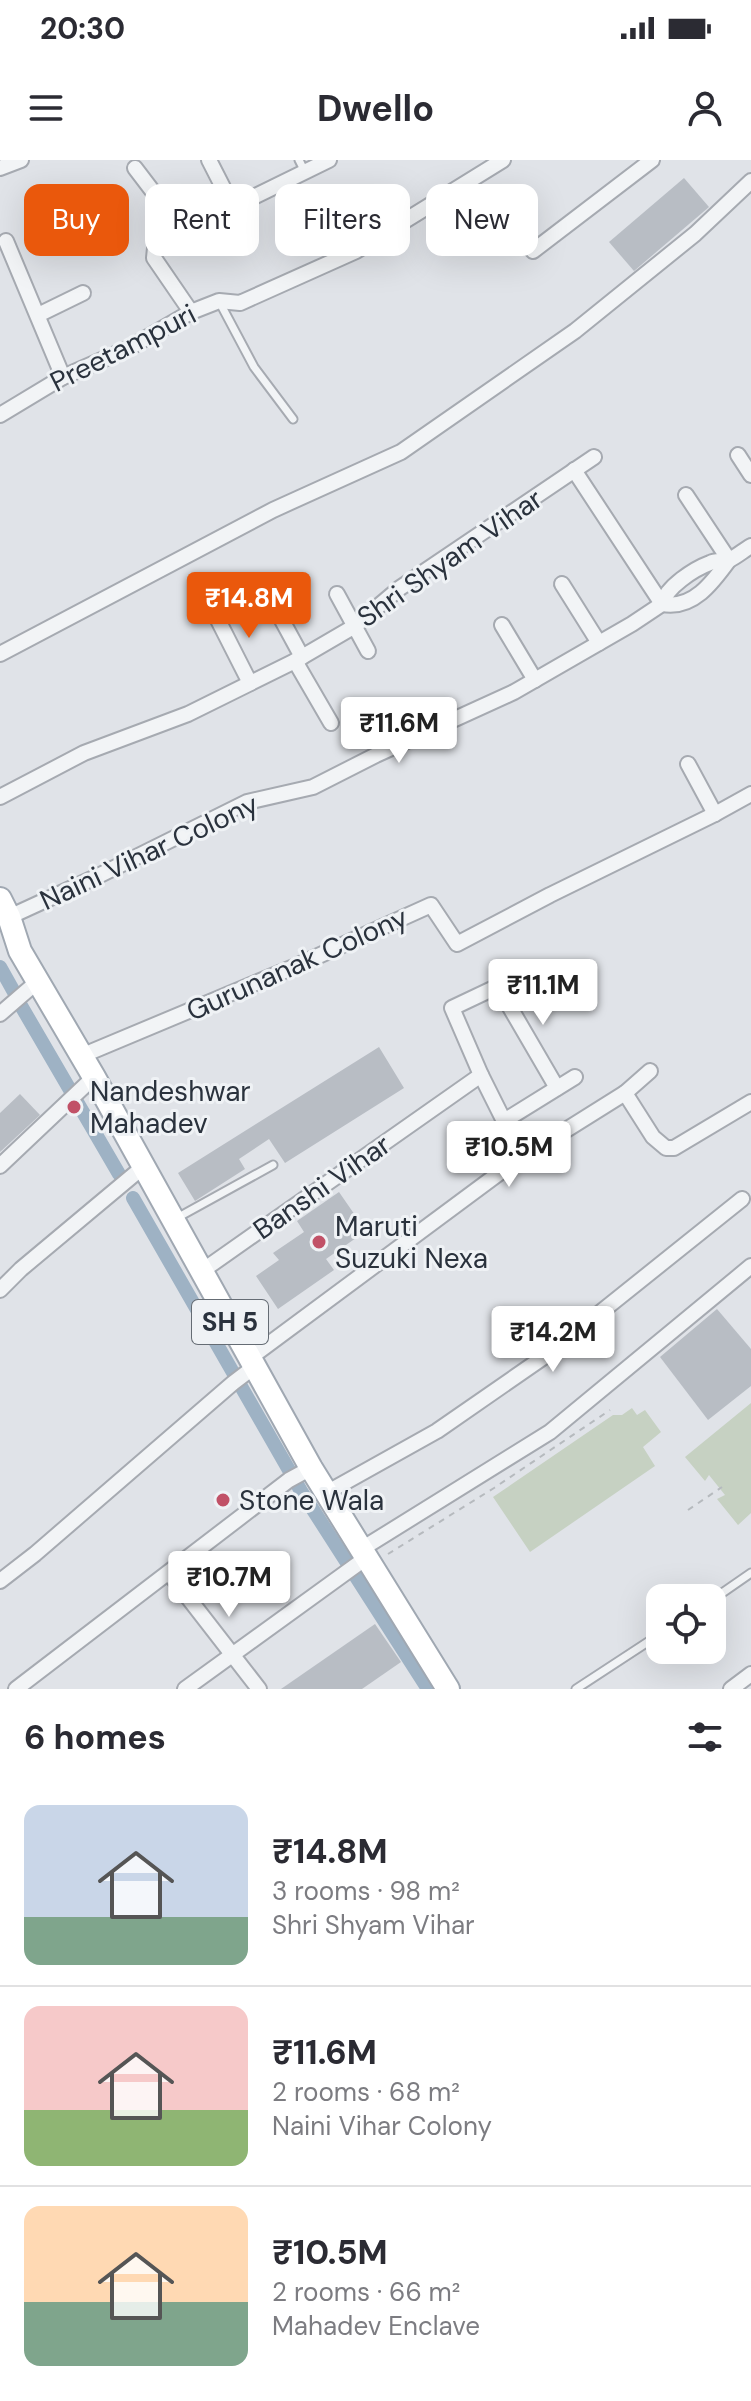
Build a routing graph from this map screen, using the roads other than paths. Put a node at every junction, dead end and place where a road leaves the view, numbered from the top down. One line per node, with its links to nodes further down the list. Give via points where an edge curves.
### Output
1 (21, 160): 7 (street)
2 (209, 160): 11 (street)
3 (329, 160): 6 (street)
4 (503, 160): 17 (street, Preetampuri, via 356,251 240,303)
5 (652, 160): 14 (street)
6 (302, 166): 12 (street)
7 (0, 168)
8 (135, 168): 10 (street)
9 (751, 181): 39 (street, via 695,234 575,331 401,452 273,510)
10 (147, 184)
11 (221, 184)
12 (259, 192)
13 (6, 241): 19 (street)
14 (538, 247)
15 (154, 256): 18 (street)
16 (83, 293): 19 (street)
17 (219, 301): 18 (street, Preetampuri); 22 (lane, via 254,367)
18 (191, 312): 20 (street, Preetampuri, via 129,348)
19 (38, 315): 20 (street)
20 (63, 377): 21 (street, Preetampuri)
21 (0, 415)
22 (293, 419)
23 (738, 455): 26 (street)
24 (594, 457): 25 (street, Shri Shyam Vihar)
25 (574, 470): 33 (street); 36 (street, Shri Shyam Vihar, via 400,588)
26 (751, 475)
27 (686, 495): 29 (street)
28 (751, 546): 29 (street, Naini Vihar Colony)
29 (729, 560): 33 (street, Naini Vihar Colony, via 709,563 678,582); 33 (street, via 700,594)
30 (562, 584): 37 (street)
31 (264, 587): 40 (street)
32 (337, 594): 36 (street)
33 (662, 604): 37 (street, Naini Vihar Colony)
34 (215, 614): 42 (street)
35 (502, 625): 41 (street)
36 (355, 626): 38 (street); 40 (street, Shri Shyam Vihar)
37 (599, 643): 41 (street, Naini Vihar Colony)
38 (368, 651)
39 (0, 654)
40 (298, 659): 42 (street, Shri Shyam Vihar); 43 (street)
41 (535, 680): 48 (street, Naini Vihar Colony, via 313,787 247,802 96,877)
42 (250, 683): 46 (street, Shri Shyam Vihar, via 188,714 84,753)
43 (331, 723)
44 (688, 764): 47 (street)
45 (751, 794): 47 (street, Gurunanak Colony)
46 (0, 797)
47 (715, 814): 53 (street, Gurunanak Colony, via 457,944 431,905)
48 (3, 913): 50 (main road, SH 5)
49 (530, 971): 51 (street)
50 (37, 982): 52 (street); 53 (main road, SH 5)
51 (497, 985): 55 (street, via 452,1008); 58 (street)
52 (0, 1014)
53 (81, 1056): 56 (main road, SH 5)
54 (650, 1071): 59 (street)
55 (481, 1075): 58 (street, via 504,1121); 67 (street, Banshi Vihar)
56 (94, 1077): 62 (street); 63 (main road, SH 5)
57 (575, 1077): 58 (street)
58 (557, 1088)
59 (625, 1093): 60 (street, via 666,1148); 69 (street, via 510,1165)
60 (751, 1102)
61 (273, 1165): 65 (lane)
62 (0, 1166)
63 (143, 1167): 65 (main road, SH 5); 68 (street)
64 (742, 1199): 71 (street, via 551,1352 437,1431)
65 (173, 1220): 67 (main road, SH 5)
66 (751, 1266): 72 (street, via 550,1432)
67 (202, 1271): 69 (main road, SH 5)
68 (0, 1290)
69 (245, 1370): 70 (main road, SH 5); 75 (street)
70 (299, 1474): 71 (main road, SH 5); 73 (street)
71 (326, 1493): 72 (main road, SH 5)
72 (359, 1562): 78 (street); 83 (main road, SH 5)
73 (169, 1573): 78 (street); 80 (street)
74 (751, 1573): 76 (lane)
75 (0, 1581)
76 (726, 1590)
77 (646, 1643): 84 (lane)
78 (231, 1654): 81 (street); 82 (street)
79 (751, 1674): 85 (street)
80 (16, 1689)
81 (185, 1689)
82 (259, 1689)
83 (448, 1689)
84 (576, 1689)
85 (731, 1689)

